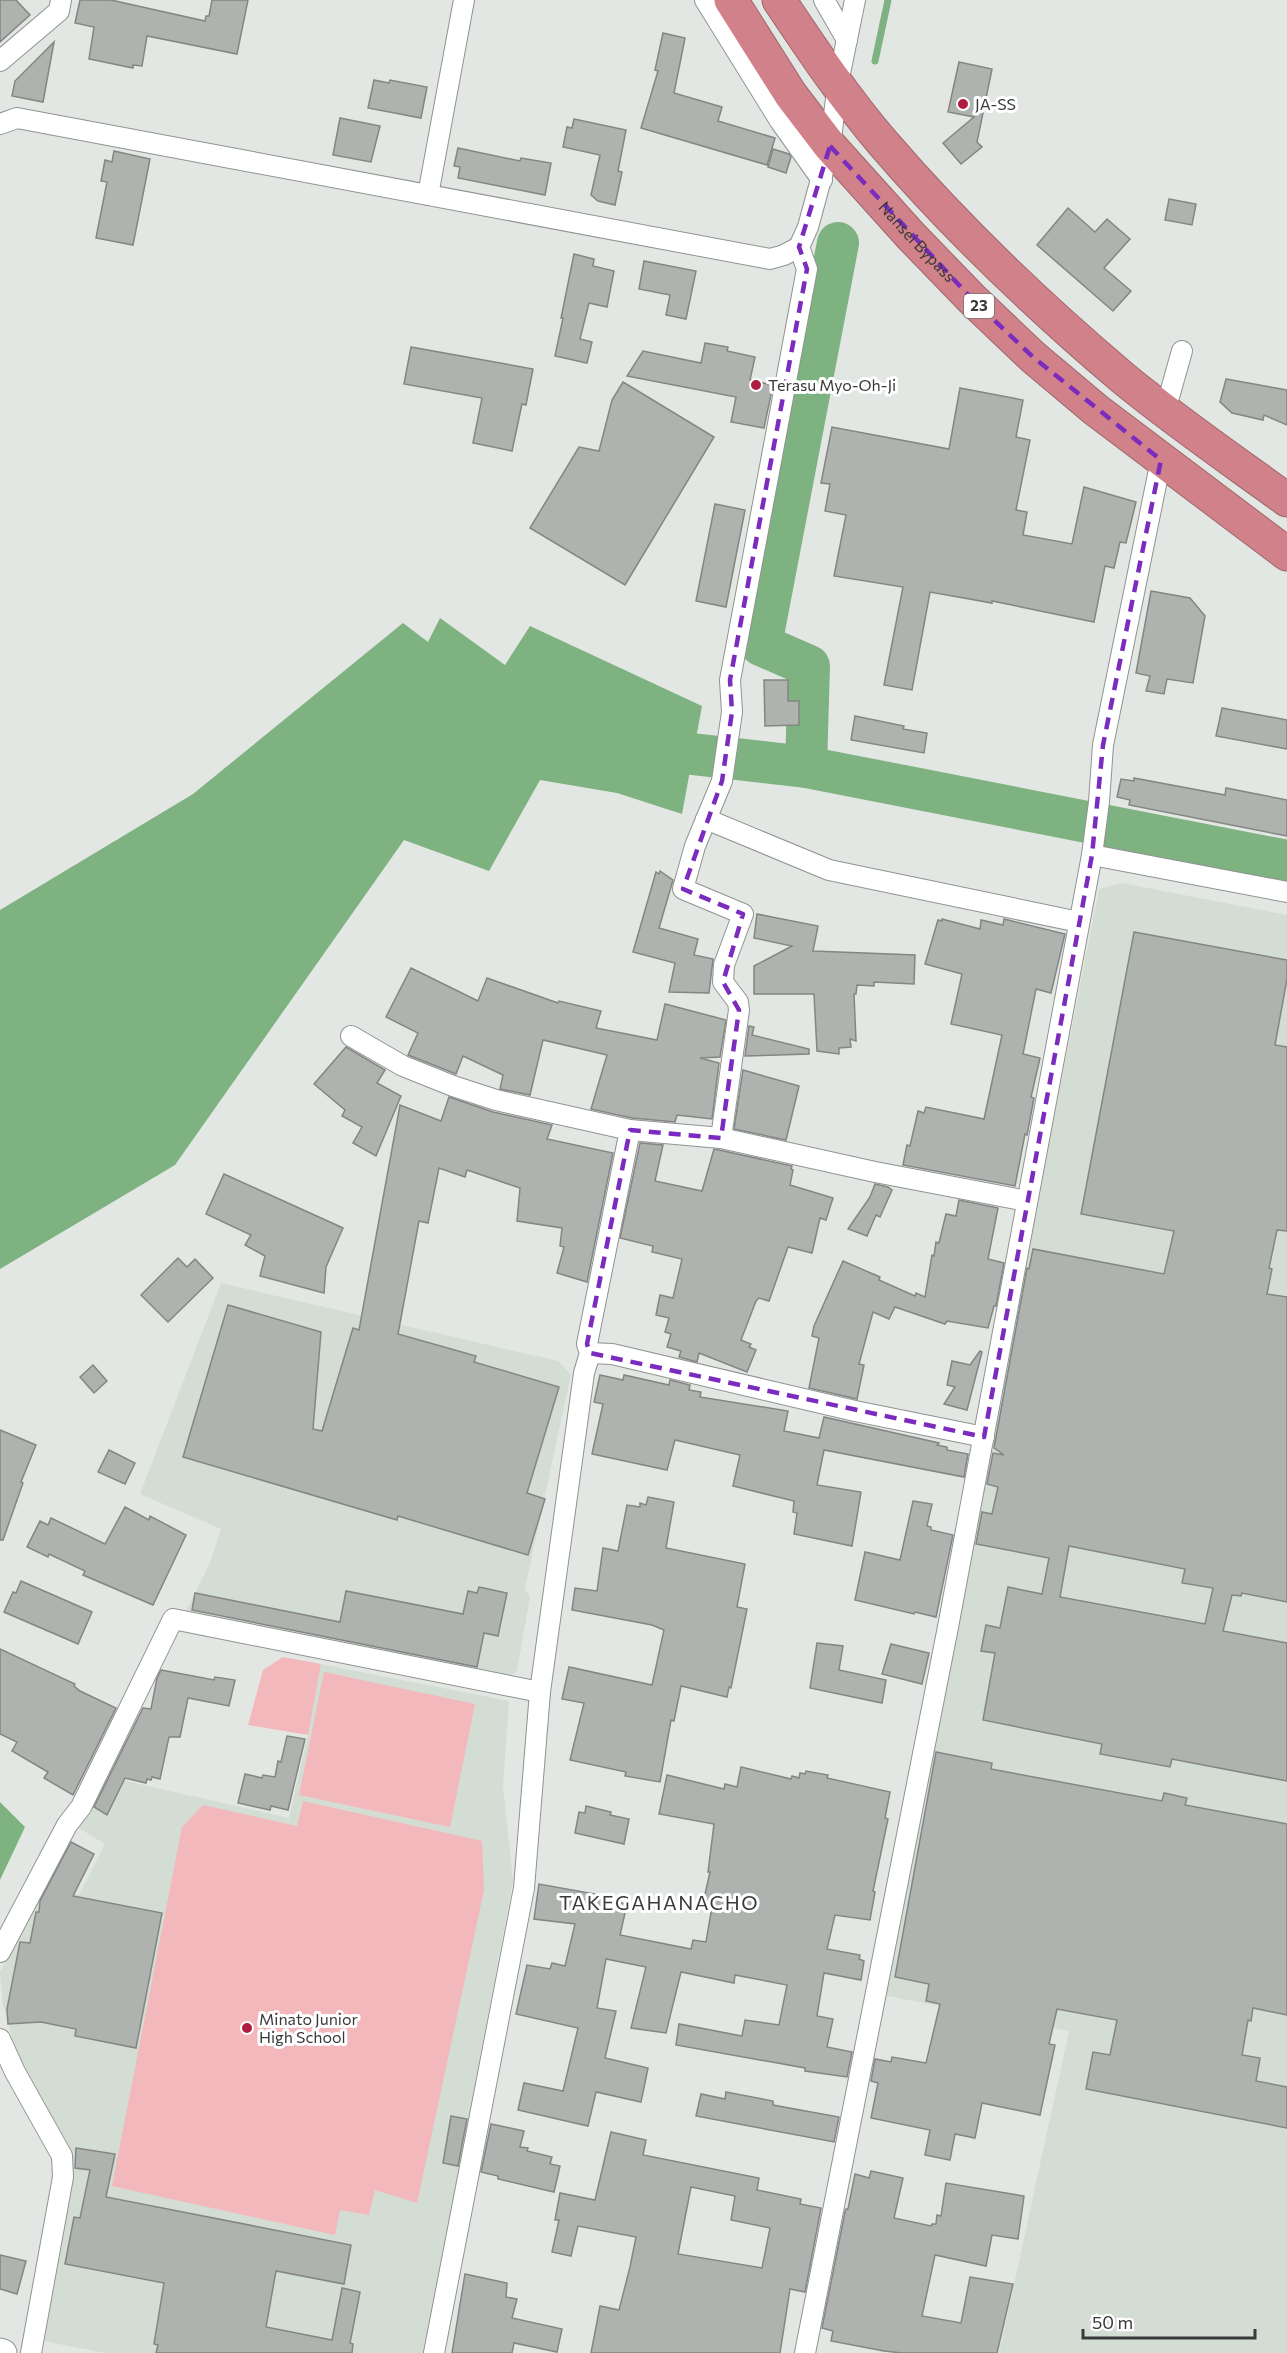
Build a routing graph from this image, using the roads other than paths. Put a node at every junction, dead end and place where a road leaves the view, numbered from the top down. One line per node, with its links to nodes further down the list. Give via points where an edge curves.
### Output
1 (61, 0): 9 (street, via 59,11)
2 (464, 0): 14 (street)
3 (705, 0): 13 (street, via 780,121)
4 (731, 0): 12 (highway, Nansei Bypass / 23, via 791,95)
5 (779, 0): 10 (highway, 23)
6 (824, 0): 8 (street)
7 (855, 0): 8 (street)
8 (847, 40): 10 (street)
9 (0, 61)
10 (838, 83): 12 (street); 17 (highway, 23, via 896,158 993,259 1063,326)
11 (0, 124): 14 (street, via 17,118)
12 (830, 146): 13 (street); 18 (highway, Nansei Bypass / 23, via 972,299 1060,380)
13 (822, 180): 15 (street)
14 (428, 195): 15 (street, via 770,259)
15 (799, 247): 21 (street, via 807,270 730,680 732,712 722,781)
16 (1182, 351): 17 (street)
17 (1165, 411): 19 (highway, 23)
18 (1161, 460): 20 (highway, Nansei Bypass / 23); 22 (street, via 1103,745)
19 (1287, 500)
20 (1287, 554)
21 (706, 819): 24 (street, via 829,870); 27 (street, via 683,889 743,914 724,965 723,982 740,1010)
22 (1092, 855): 23 (street); 24 (street)
23 (1287, 892)
24 (1079, 922): 28 (street)
25 (351, 1036): 26 (street, via 403,1066 453,1086 496,1100)
26 (630, 1130): 27 (street); 29 (street, via 587,1344)
27 (722, 1138): 28 (street)
28 (1027, 1201): 30 (street)
29 (590, 1353): 30 (street, via 612,1354 855,1412); 31 (street, via 584,1373)
30 (984, 1437): 36 (street)
31 (540, 1692): 32 (street, via 173,1619 81,1807 67,1824); 35 (street, via 524,1888)
32 (0, 1952)
33 (0, 2039): 34 (street, via 62,2156 63,2177)
34 (31, 2353)
35 (434, 2353)
36 (805, 2353)

